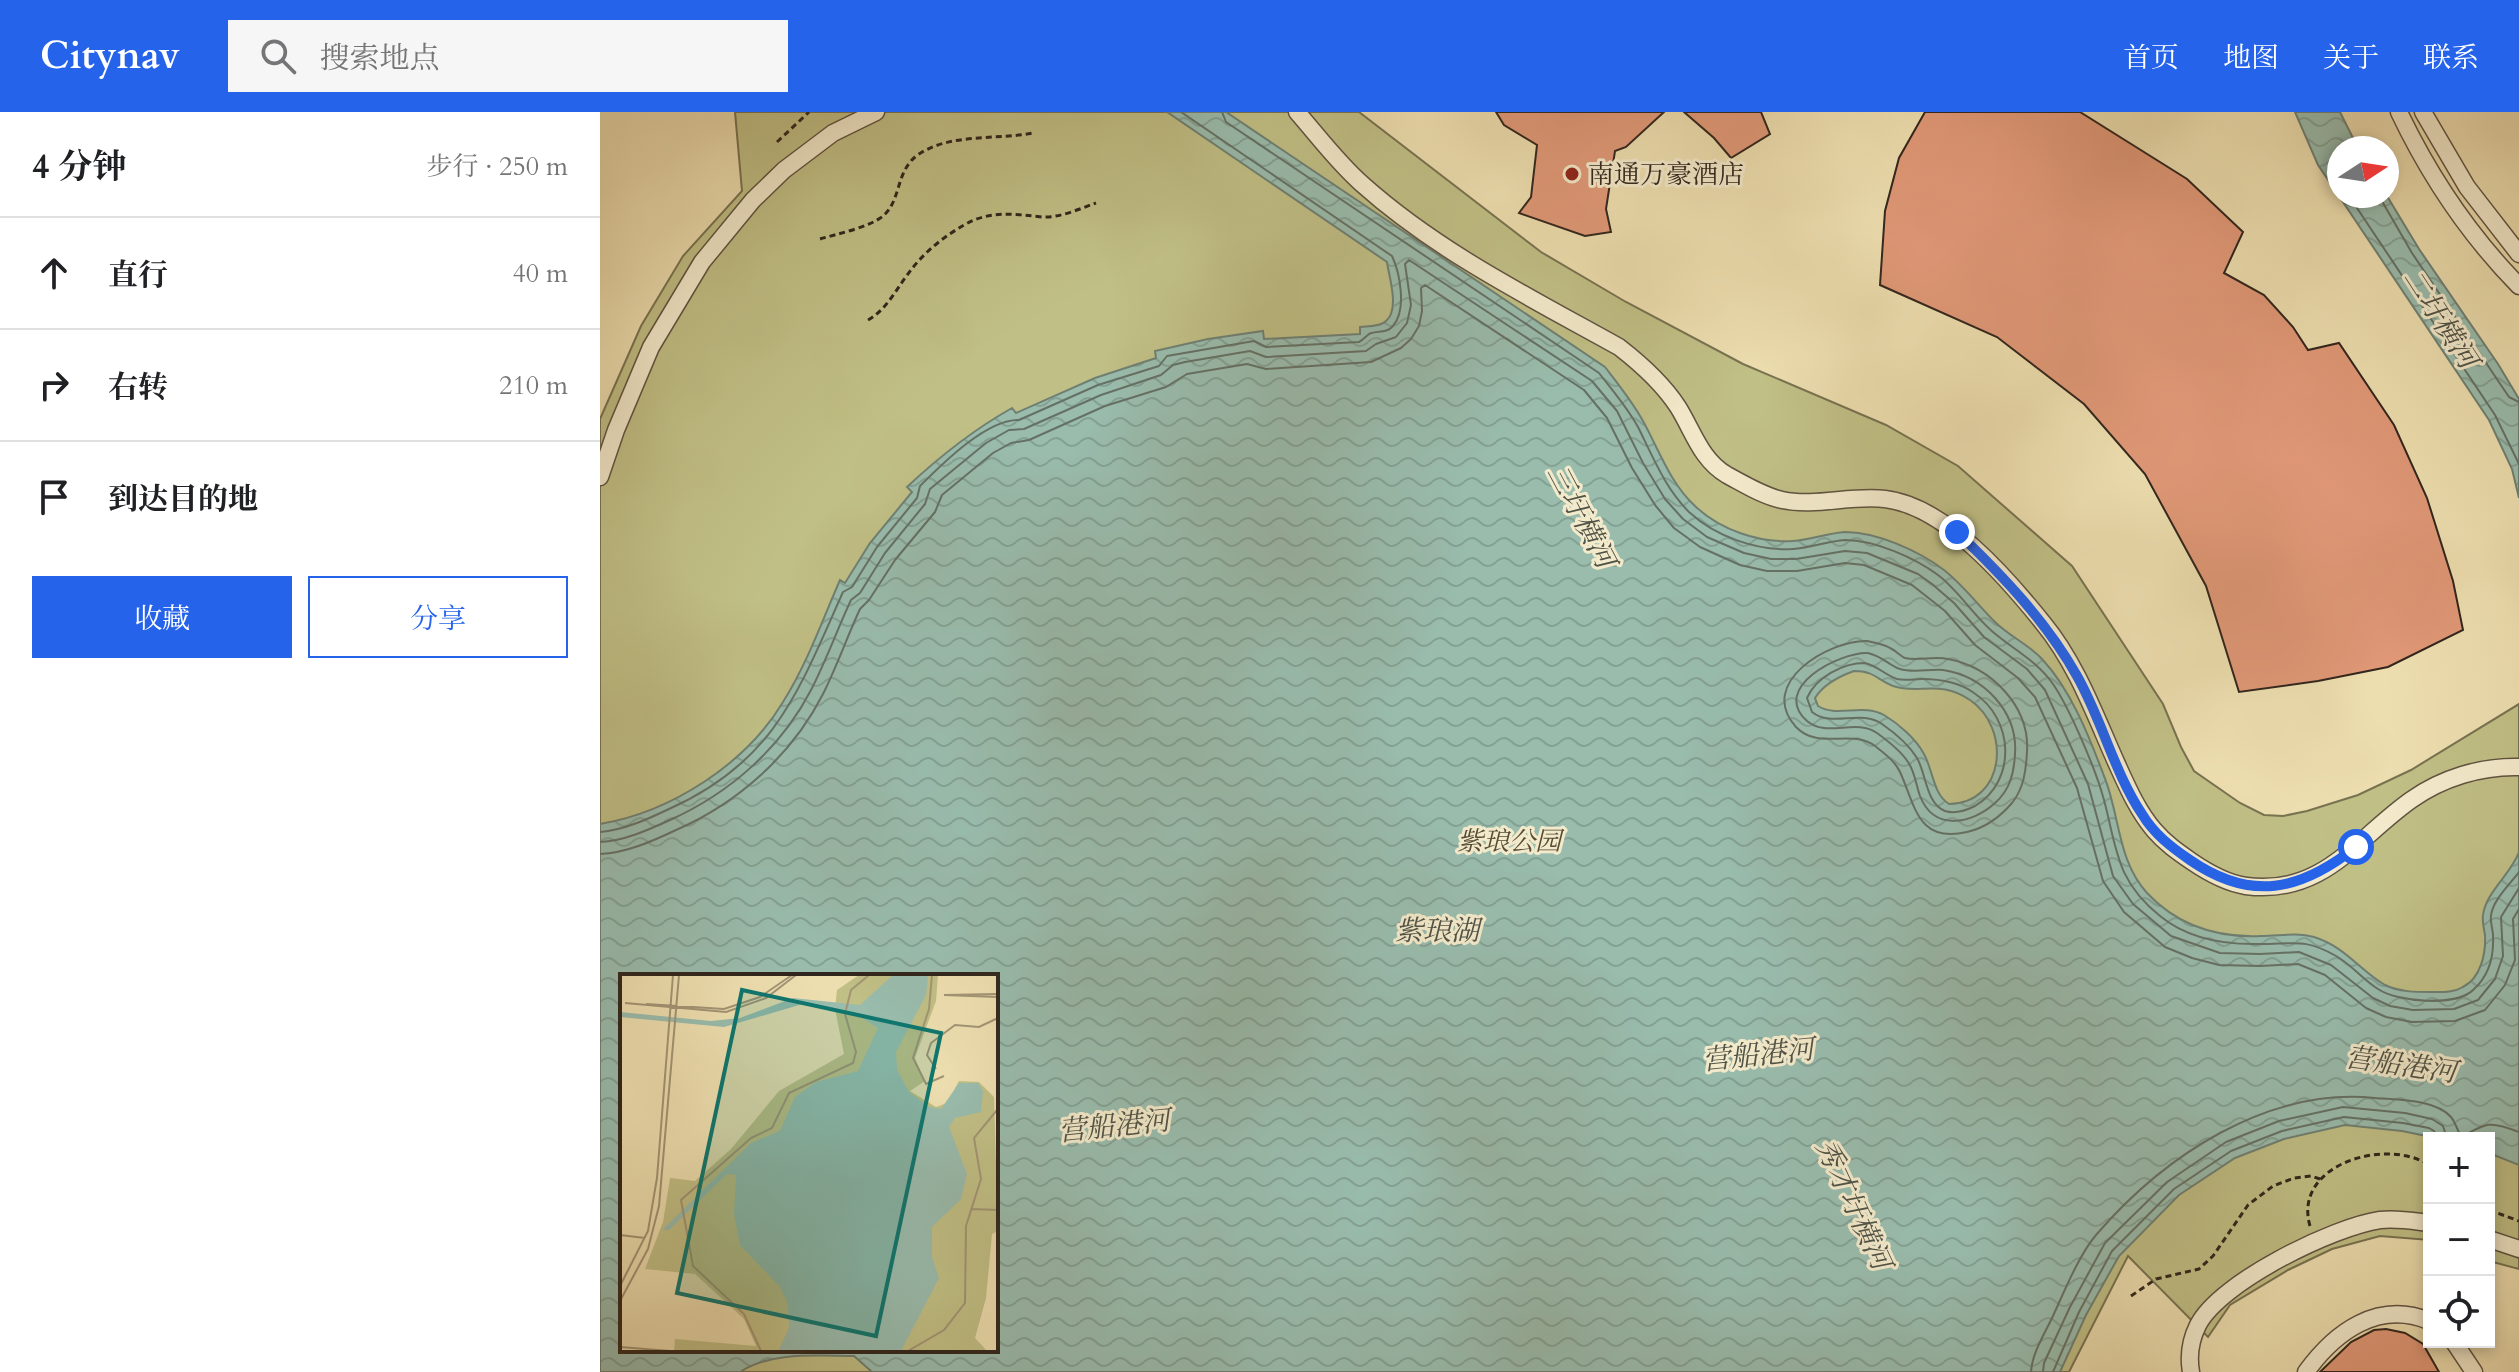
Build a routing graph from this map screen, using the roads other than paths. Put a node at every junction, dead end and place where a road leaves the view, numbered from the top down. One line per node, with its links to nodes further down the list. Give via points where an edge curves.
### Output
1 (858, 112): 9 (street, via 804,141 724,223 654,323)
2 (876, 112): 10 (street, via 833,133 784,170 702,262 651,347)
3 (1297, 112): 11 (street, via 1362,184 1425,233 1635,359 1678,407 1695,441 1723,472 1782,500 1889,499 1920,509 1957,532 2051,634 2148,823 2171,847 2220,878 2268,888 2294,883 2336,863 2429,789)
4 (1310, 112): 11 (street, via 1363,170 1410,210 1496,269 1587,316 1636,349 1672,386 1725,463 1761,485 1805,494 1866,489 1912,498 1955,518 2004,565 2076,656 2151,813 2200,857 2228,871 2268,878 2303,870 2333,856 2407,794 2438,776 2470,764)
5 (2399, 112): 8 (street, via 2469,228)
6 (2423, 112): 7 (street, via 2467,187)
7 (2519, 254)
8 (2519, 286)
9 (600, 446)
10 (600, 477)
11 (2516, 763)
12 (2423, 1222): 20 (street, via 2380,1220 2315,1241 2275,1261 2213,1303 2188,1352)
13 (2423, 1231): 21 (street, via 2374,1228 2335,1238 2263,1277 2218,1311 2205,1329 2197,1353)
14 (2495, 1241): 15 (street)
15 (2519, 1249)
16 (2495, 1250): 17 (street)
17 (2519, 1257)
18 (2423, 1319): 22 (street, via 2392,1315 2342,1332)
19 (2458, 1348): 23 (street)
20 (2191, 1372)
21 (2199, 1372)
22 (2306, 1372)
23 (2474, 1372)

